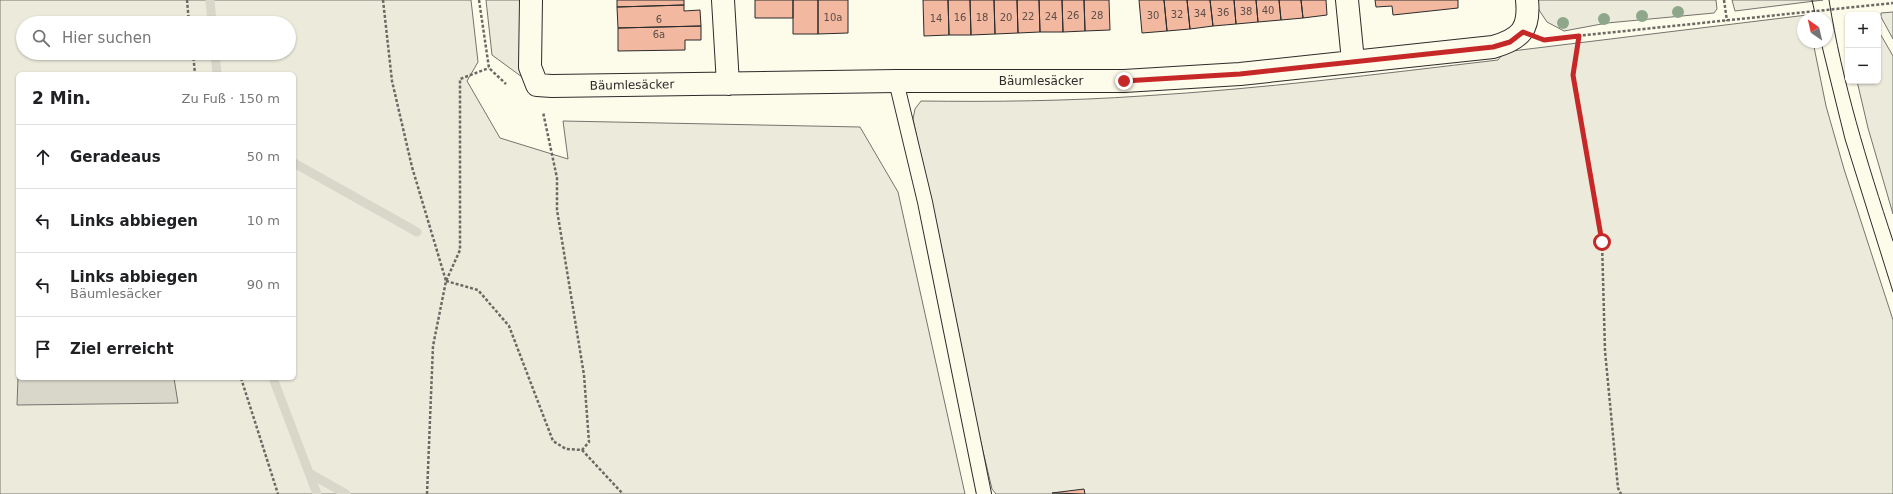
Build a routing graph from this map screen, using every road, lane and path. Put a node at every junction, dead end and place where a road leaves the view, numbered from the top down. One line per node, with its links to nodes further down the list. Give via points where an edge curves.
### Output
1 (187, 0): 10 (path)
2 (384, 0): 20 (path, via 392,81 412,167)
3 (479, 0): 20 (path, via 489,68 460,79 460,250)
4 (531, 0): 19 (street, via 530,67)
5 (723, 0): 18 (street)
6 (1347, 0): 15 (street)
7 (1527, 0): 12 (street, via 1528,18)
8 (1724, 0): 11 (path)
9 (1893, 3): 11 (path)
10 (188, 16)
11 (1727, 21): 13 (path)
12 (1523, 32): 13 (path, via 1544,40); 15 (street, Bäumlesäcker, via 1510,42 1493,47)
13 (1579, 36): 27 (path, via 1573,75 1602,242 1605,351 1618,488)
14 (194, 60): 16 (path)
15 (1354, 61): 17 (street, Bäumlesäcker, via 1240,74 1124,81)
16 (195, 72)
17 (896, 81): 18 (street, Bäumlesäcker); 26 (lane, via 925,202)
18 (728, 84): 19 (street, Bäumlesäcker)
19 (537, 85): 22 (path, via 557,178 557,210 584,375 589,442)
20 (446, 281): 22 (path, via 478,290 509,326 553,441 566,449); 24 (path, via 433,346)
21 (242, 380): 23 (path)
22 (582, 450): 25 (path)
23 (278, 494)
24 (427, 494)
25 (623, 494)
26 (984, 494)
27 (1621, 494)

